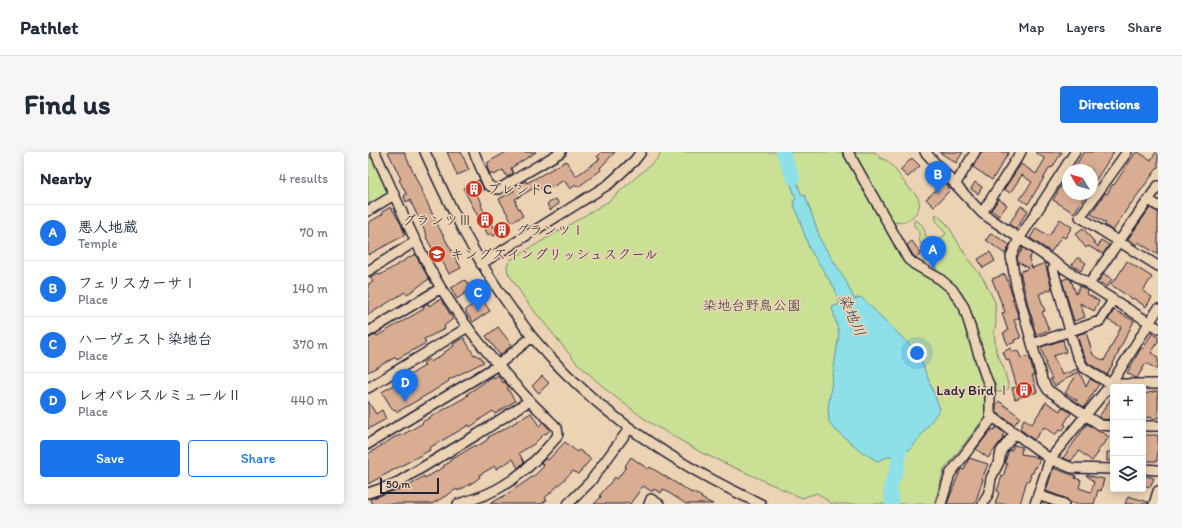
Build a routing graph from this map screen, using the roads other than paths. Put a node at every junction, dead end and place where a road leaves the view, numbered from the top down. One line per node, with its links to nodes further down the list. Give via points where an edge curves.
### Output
1 (375, 152): 14 (street)
2 (425, 152): 22 (street)
3 (474, 152): 4 (street, via 488,185 496,189)
4 (561, 152)
5 (641, 152): 22 (street, via 620,175 598,192)
6 (848, 152): 45 (street, via 908,259 952,289 964,307 990,387 990,415)
7 (926, 152): 12 (street)
8 (975, 152): 12 (street)
9 (1021, 152): 18 (street)
10 (1075, 152): 19 (street)
11 (1127, 152): 21 (street, via 1080,217)
12 (955, 186): 18 (street)
13 (1157, 188): 15 (street)
14 (394, 195): 17 (street); 20 (street)
15 (1149, 200): 16 (street); 21 (street)
16 (1158, 206)
17 (368, 211)
18 (982, 213): 19 (street)
19 (1019, 239): 23 (street); 36 (street, via 1010,256)
20 (416, 241): 25 (street); 27 (street)
21 (1120, 241): 24 (street); 26 (street)
22 (481, 264): 35 (street)
23 (1057, 264): 26 (street); 33 (street, via 1053,269)
24 (1158, 266)
25 (368, 271)
26 (1089, 284): 28 (street)
27 (441, 288): 31 (street); 34 (street)
28 (1113, 300): 30 (street); 33 (street, via 1100,321)
29 (1158, 309): 30 (street)
30 (1149, 322): 32 (street); 38 (street)
31 (468, 327): 37 (street); 42 (street)
32 (1158, 328)
33 (1070, 331): 36 (street); 38 (street, via 1076,353 1084,367)
34 (368, 332)
35 (532, 337): 37 (street); 49 (street, via 588,394)
36 (1032, 344): 44 (street, via 1042,380 1048,390)
37 (498, 365): 43 (street); 51 (street)
38 (1111, 384)
39 (1146, 384): 40 (street)
40 (1158, 384)
41 (1110, 385): 44 (street)
42 (368, 388)
43 (530, 401): 57 (street, via 395,484); 59 (street, via 557,428 556,438 521,473 488,494)
44 (1086, 415): 46 (street, via 1102,426); 52 (street)
45 (993, 417): 50 (street); 64 (street, via 950,474)
46 (1110, 426)
47 (1146, 426): 48 (street)
48 (1158, 426)
49 (629, 429): 60 (street, via 590,482); 63 (street, via 695,471)
50 (1015, 433): 52 (street); 65 (street, via 1001,451)
51 (368, 444)
52 (1050, 459): 53 (street, via 1072,468); 58 (street)
53 (1110, 468)
54 (1146, 469): 55 (street)
55 (1158, 470)
56 (1158, 491): 67 (street)
57 (368, 493)
58 (1037, 500): 66 (street)
59 (458, 504)
60 (568, 504)
61 (649, 504): 62 (street, via 651,499)
62 (660, 504)
63 (761, 504)
64 (941, 504)
65 (983, 504)
66 (1064, 504)
67 (1154, 504)

